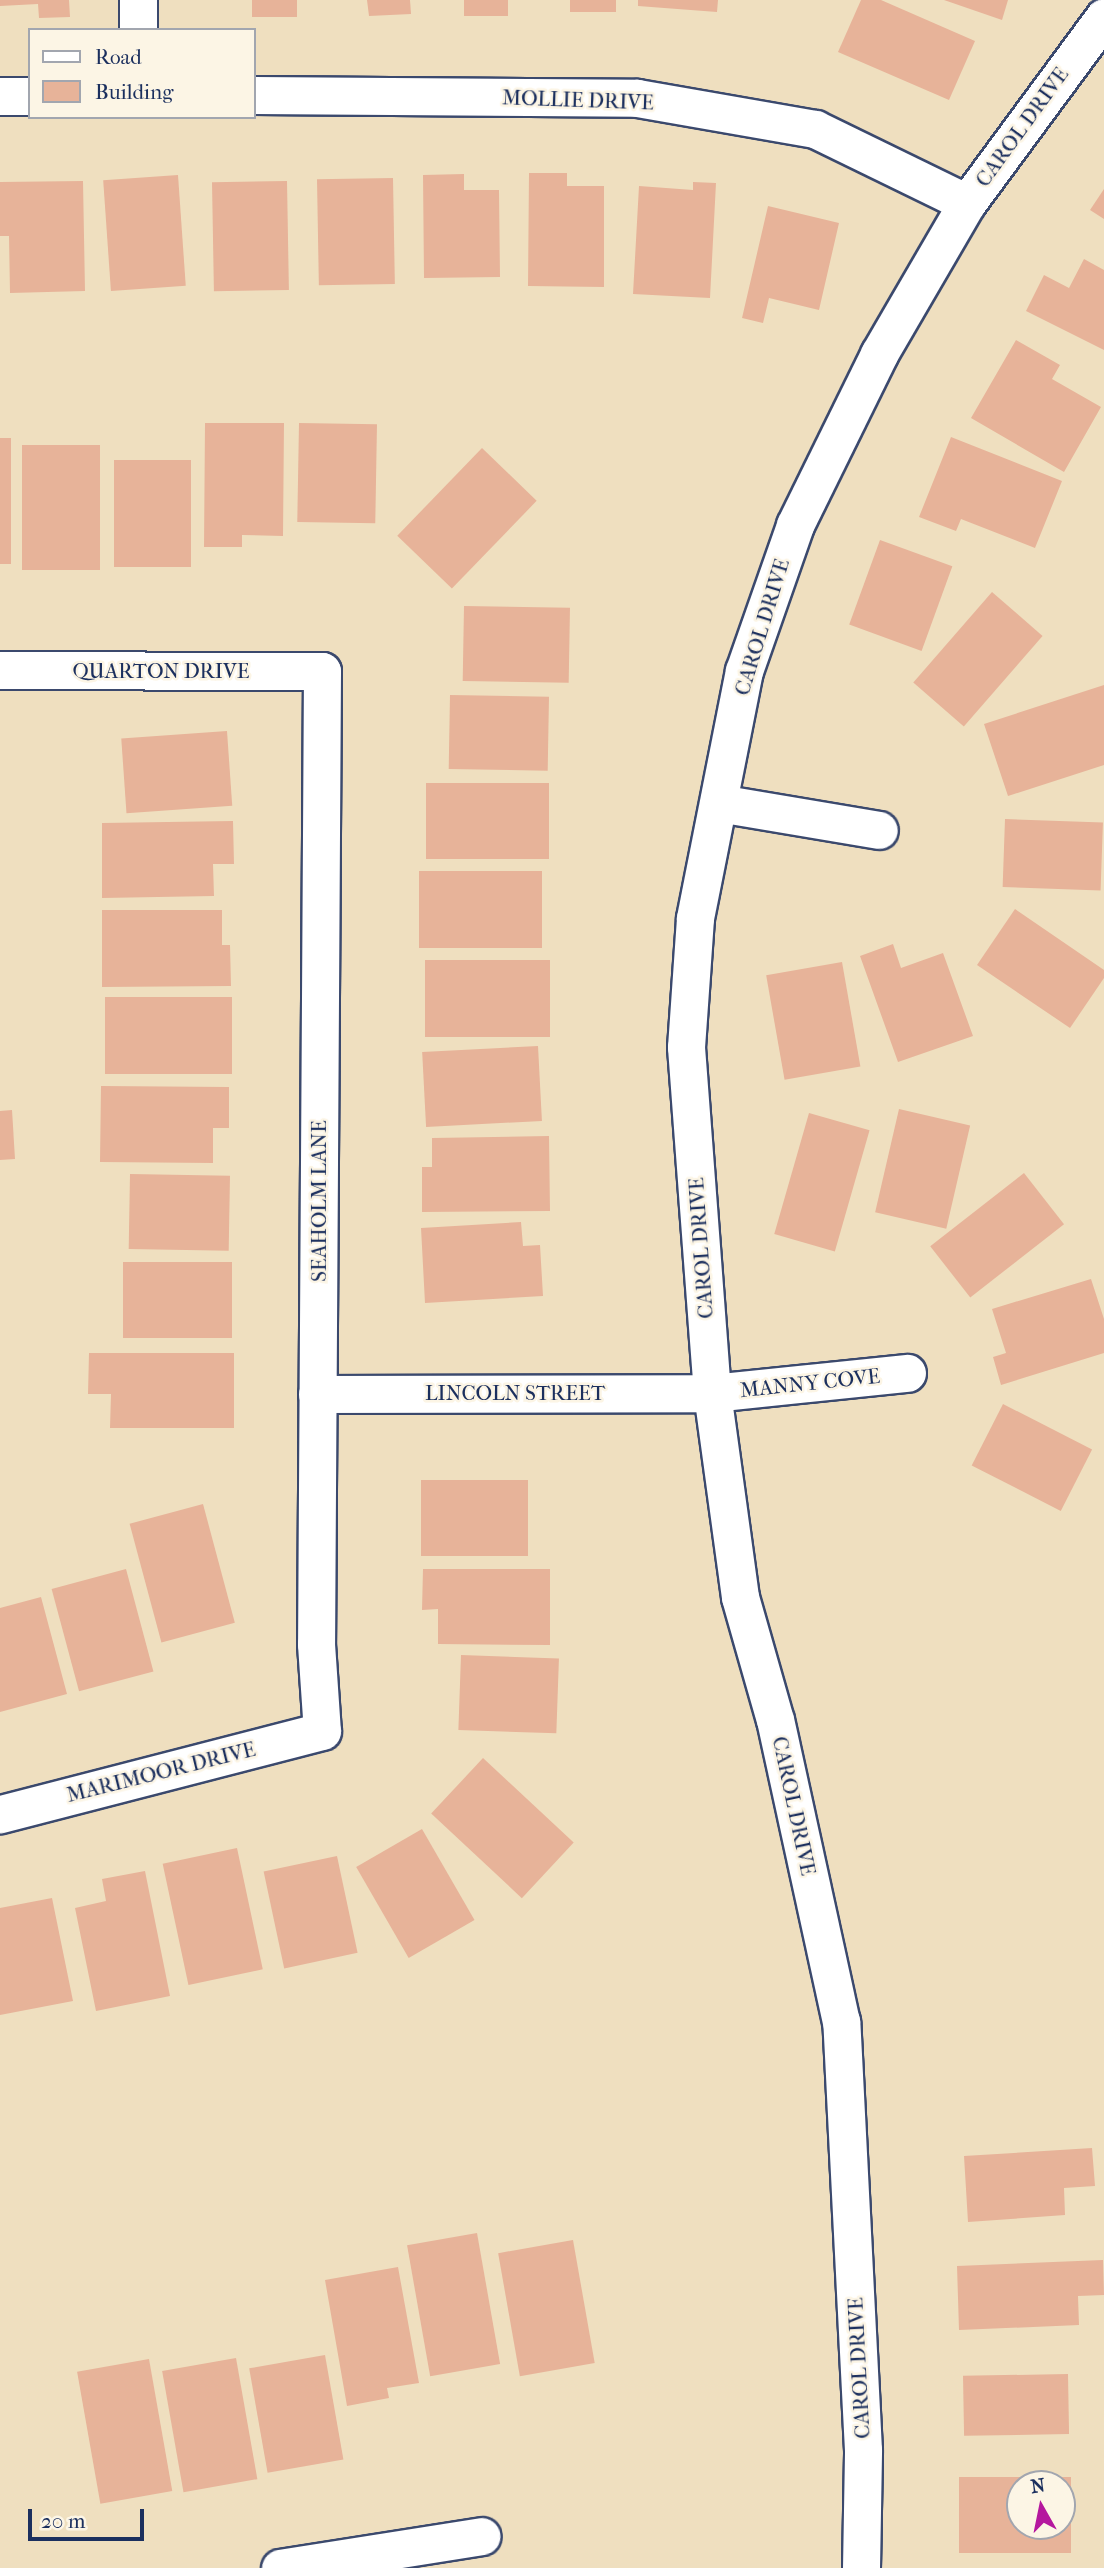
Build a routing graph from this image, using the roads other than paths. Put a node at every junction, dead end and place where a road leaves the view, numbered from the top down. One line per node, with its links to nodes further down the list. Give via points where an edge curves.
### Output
1 (138, 0): 3 (street)
2 (1104, 16): 7 (street, CAROL DRIVE)
3 (138, 28)
4 (256, 95): 7 (street, MOLLIE DRIVE, via 637,98 815,130)
5 (0, 96): 6 (street)
6 (28, 96)
7 (967, 203): 10 (street, CAROL DRIVE, via 879,354 794,525 744,671)
8 (0, 670): 9 (street, QUARTON DRIVE)
9 (322, 671): 14 (street, SEAHOLM LANE)
10 (719, 803): 11 (street); 13 (street, CAROL DRIVE, via 695,918 686,1046)
11 (879, 830)
12 (907, 1373): 13 (street, MANNY COVE)
13 (712, 1393): 14 (street, LINCOLN STREET); 19 (street, CAROL DRIVE, via 740,1597 775,1720 841,2022 863,2451)
14 (317, 1394): 15 (street, SEAHOLM LANE, via 316,1644)
15 (322, 1731): 16 (street, MARIMOOR DRIVE)
16 (0, 1814)
17 (481, 2536): 18 (street)
18 (280, 2568)
19 (861, 2568)

